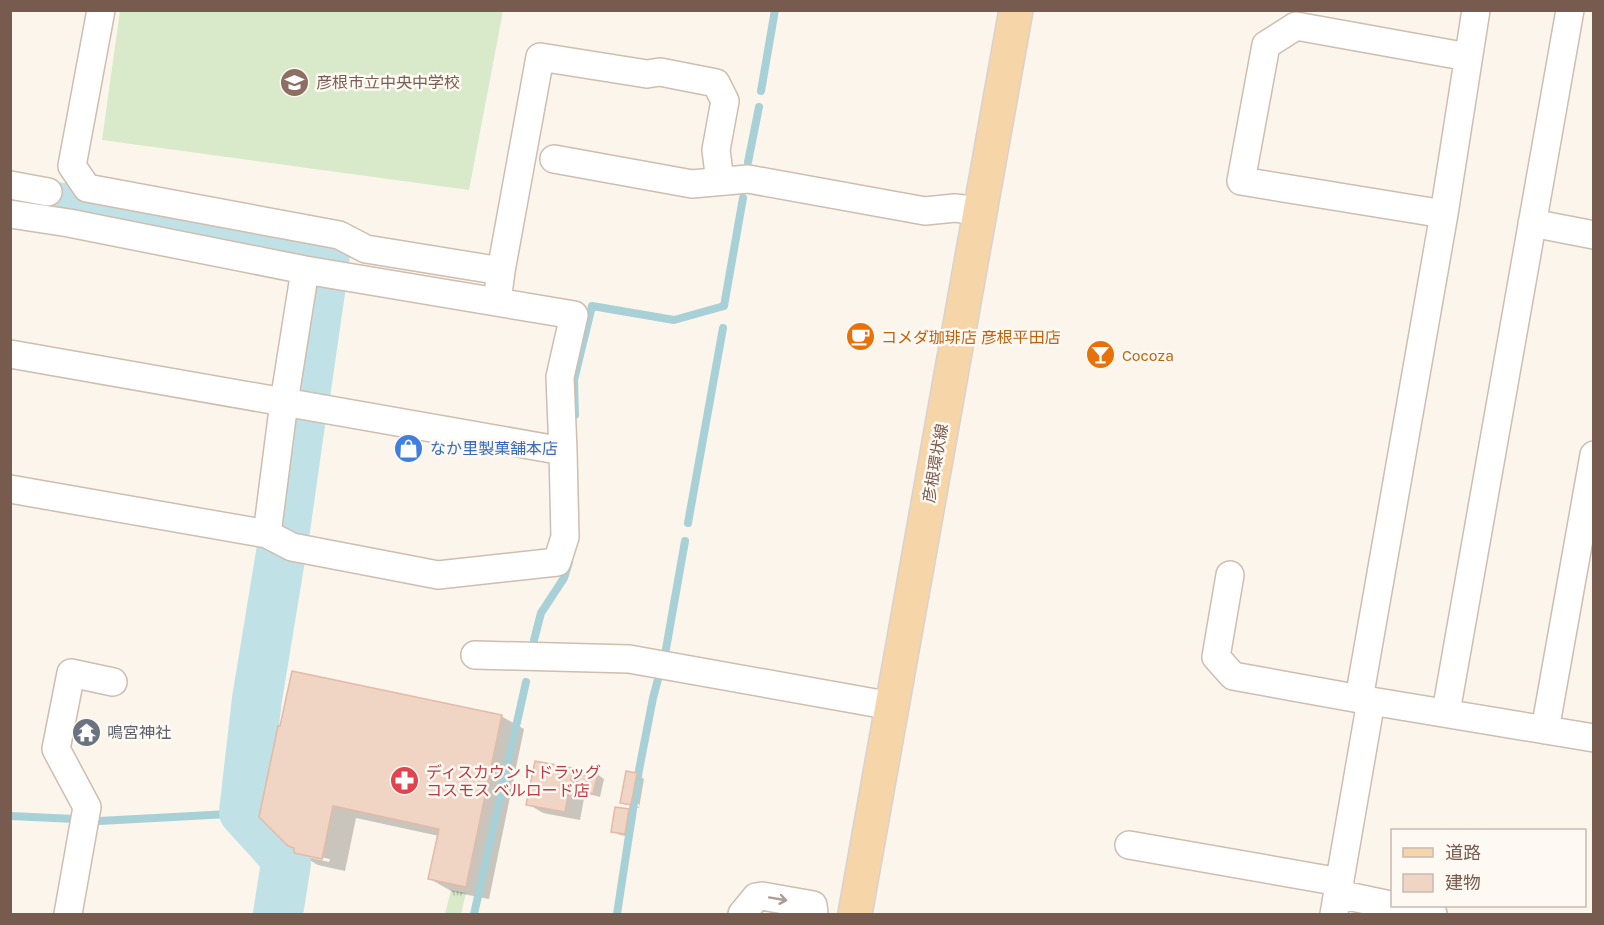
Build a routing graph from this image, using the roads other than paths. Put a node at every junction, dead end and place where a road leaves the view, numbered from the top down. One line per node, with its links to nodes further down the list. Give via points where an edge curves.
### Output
1 (101, 10): 16 (street, via 72,166 87,188 339,235 366,249)
2 (1016, 10): 10 (main road, 彦根環状線)
3 (1476, 10): 5 (street)
4 (1570, 10): 13 (street)
5 (1468, 57): 12 (street); 12 (street, via 1296,26 1266,45 1241,181)
6 (554, 159): 7 (street, via 692,183)
7 (720, 181): 10 (street, via 748,179 924,211); 16 (street, via 716,150 725,101 716,83 540,57)
8 (10, 185): 9 (street)
9 (48, 192)
10 (980, 210): 28 (main road, 彦根環状線)
11 (10, 214): 15 (street)
12 (1444, 214): 27 (street)
13 (1532, 223): 14 (street); 29 (street)
14 (1593, 235)
15 (305, 270): 17 (street); 19 (street)
16 (501, 271): 17 (street)
17 (497, 302): 20 (street, via 574,315 560,377)
18 (10, 354): 19 (street)
19 (284, 402): 20 (street); 23 (street)
20 (563, 451): 23 (street, via 565,537 557,562 438,575 292,547)
21 (1593, 455): 30 (street)
22 (10, 489): 23 (street)
23 (267, 534)
24 (1230, 575): 27 (street, via 1216,657 1233,676)
25 (475, 655): 28 (street, via 629,659)
26 (113, 682): 34 (street, via 71,673 58,738 56,749 87,807)
27 (1365, 700): 29 (street); 33 (street)
28 (892, 706): 37 (main road, 彦根環状線)
29 (1446, 712): 30 (street)
30 (1545, 730): 31 (street)
31 (1593, 738)
32 (1129, 845): 33 (street)
33 (1337, 897): 38 (street)
34 (68, 915)
35 (742, 915): 36 (street, one-way to 36, via 756,897 762,896 813,905)
36 (814, 915)
37 (855, 915)
38 (1433, 915)

